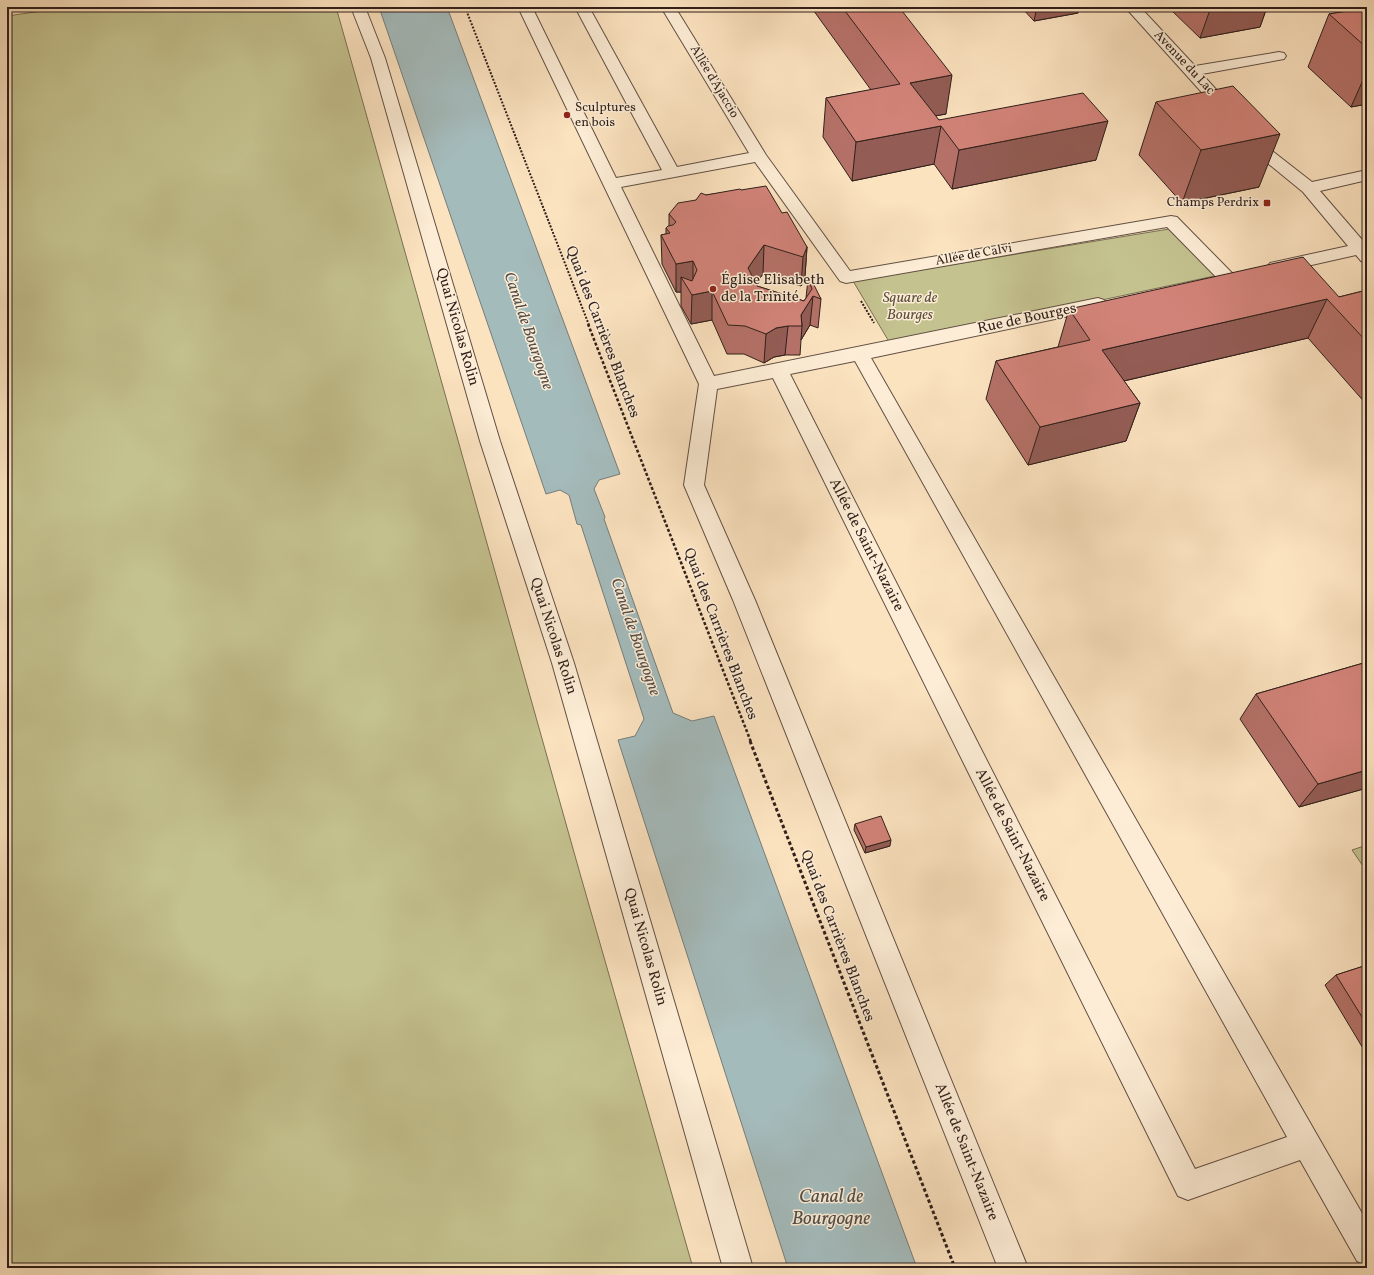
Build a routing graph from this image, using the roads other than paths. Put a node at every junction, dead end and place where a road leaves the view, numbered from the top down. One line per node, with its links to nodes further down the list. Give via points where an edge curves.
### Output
1 (358, 7): 22 (street, Quai Nicolas Rolin, via 378,58 490,441 563,663)
2 (525, 7): 11 (street)
3 (582, 7): 9 (street)
4 (668, 7): 8 (street, Allée d'Ajaccio)
5 (1132, 7): 7 (street, Avenue du Lac)
6 (1279, 56): 7 (street)
7 (1191, 70): 12 (street, Avenue du Lac, via 1265,153)
8 (759, 156): 9 (street); 14 (street, Allée de Calvi, via 846,277 1171,222)
9 (672, 173): 11 (street)
10 (1367, 175): 12 (street)
11 (612, 184): 19 (street)
12 (1309, 188): 13 (street, Avenue du Lac)
13 (1364, 251): 14 (street)
14 (1243, 274): 15 (street)
15 (1204, 282)
16 (1112, 301): 17 (street, Rue de Bourges)
17 (860, 354): 18 (street, Rue de Bourges); 20 (street)
18 (779, 370): 19 (street, Rue de Bourges); 20 (street, Allée de Saint-Nazaire, via 1188,1186)
19 (708, 384): 23 (street, Allée de Saint-Nazaire, via 694,485 746,607)
20 (1307, 1144): 21 (street)
21 (1367, 1251)
22 (738, 1268)
23 (1013, 1268)

